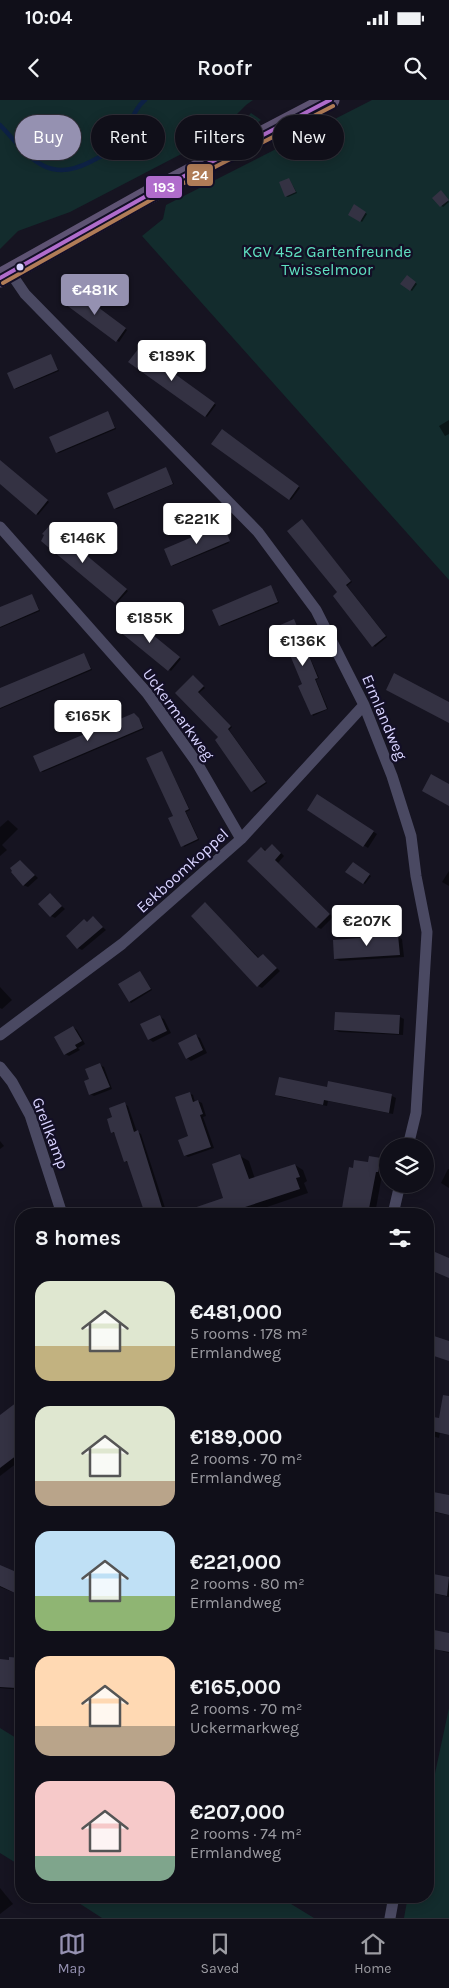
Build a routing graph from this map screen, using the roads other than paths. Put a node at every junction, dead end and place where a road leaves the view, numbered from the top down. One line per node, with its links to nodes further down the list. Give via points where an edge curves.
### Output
1 (330, 100): 2 (main road, via 148,195)
2 (5, 275): 4 (street, Ermlandweg, via 258,532 316,610)
3 (0, 527): 5 (street, Uckermarkweg, via 147,693 196,763)
4 (364, 705): 5 (street, Eekboomkoppel); 8 (street, Ermlandweg, via 411,836 427,932 416,1113)
5 (241, 838): 6 (street, Eekboomkoppel, via 122,944)
6 (0, 1035)
7 (0, 1067): 10 (street, Grellkamp, via 30,1115)
8 (410, 1138)
9 (398, 1193): 11 (street)
10 (60, 1208)
11 (394, 1208)
12 (393, 1903): 13 (street)
13 (390, 1918)

